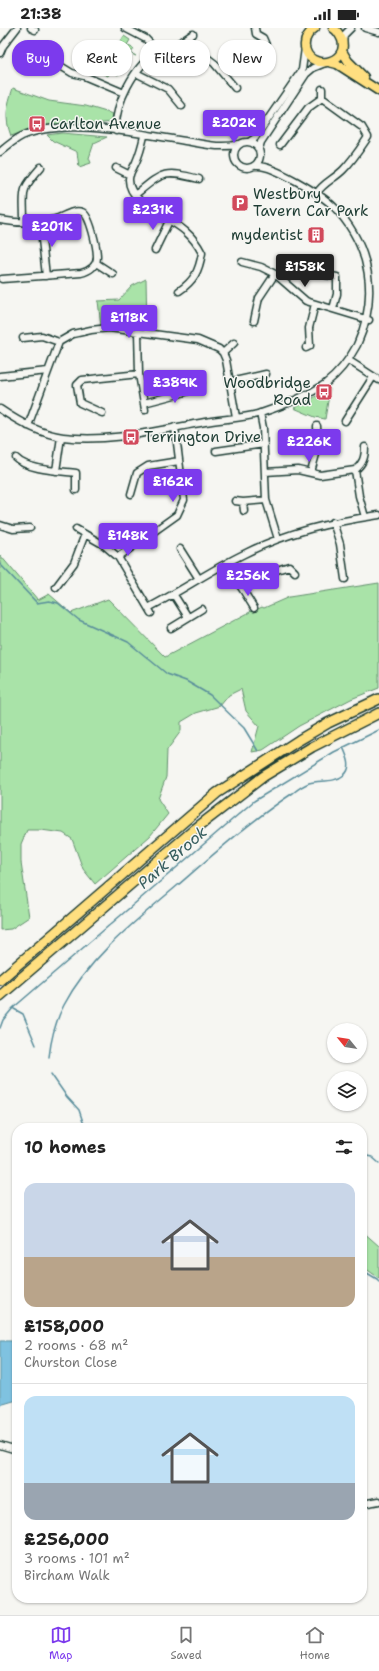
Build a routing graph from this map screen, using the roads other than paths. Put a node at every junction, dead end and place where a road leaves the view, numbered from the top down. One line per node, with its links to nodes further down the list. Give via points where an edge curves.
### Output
1 (17, 28): 16 (street)
2 (125, 28): 10 (street)
3 (256, 28): 13 (street, via 256,34 265,36)
4 (304, 28): 14 (main road)
5 (315, 28): 14 (main road, via 311,31)
6 (333, 28): 15 (main road, via 340,34)
7 (351, 28): 15 (street, via 344,35)
8 (365, 28): 9 (street)
9 (379, 32)
10 (147, 40)
11 (184, 40): 12 (street, via 191,36)
12 (192, 40)
13 (265, 40)
14 (306, 44): 18 (main road, via 311,58); 32 (street, via 302,70 255,138)
15 (342, 47): 18 (main road, via 336,59); 24 (main road, via 354,68)
16 (0, 53)
17 (210, 60): 22 (street)
18 (327, 63): 24 (main road, via 337,64); 36 (street, via 313,68 306,74 261,142)
19 (64, 68): 25 (street)
20 (140, 68): 21 (street)
21 (136, 74): 25 (street); 27 (street, via 168,89)
22 (235, 88)
23 (322, 89): 26 (street)
24 (379, 91)
25 (124, 93): 28 (street)
26 (322, 98): 30 (street, via 362,127); 34 (street, via 308,108)
27 (182, 106)
28 (116, 131): 29 (street); 37 (street, via 85,128 42,130 17,139)
29 (144, 136): 35 (street); 44 (street)
30 (368, 137): 31 (street); 46 (street, via 354,158)
31 (376, 138)
32 (249, 142): 33 (street); 36 (street, via 256,144)
33 (239, 144): 35 (street); 39 (street)
34 (280, 145)
35 (220, 147): 39 (street, via 228,151)
36 (259, 150): 38 (street)
37 (0, 151)
38 (260, 156): 40 (street); 43 (street)
39 (233, 158): 40 (street, via 241,167 250,169)
40 (256, 166): 43 (street)
41 (41, 167): 50 (street, via 23,191)
42 (116, 168): 44 (street)
43 (272, 169): 46 (street)
44 (130, 175): 47 (street, via 130,187)
45 (198, 179): 47 (street, via 175,173 162,174)
46 (317, 193): 63 (street, via 346,220 364,250 372,282)
47 (135, 195): 49 (street)
48 (0, 220): 50 (street)
49 (169, 221): 52 (street); 60 (street, via 185,230 202,253 198,270 190,283)
50 (24, 222): 51 (street)
51 (40, 222): 54 (street, via 78,211 86,214 97,256); 59 (street)
52 (155, 250)
53 (242, 262): 56 (street)
54 (96, 263): 55 (street); 59 (street, via 82,273)
55 (113, 274)
56 (275, 274): 61 (street, via 306,301); 64 (street, via 260,298)
57 (326, 275): 62 (street, via 337,276 337,294)
58 (5, 276): 59 (street)
59 (46, 276)
60 (179, 291)
61 (315, 304): 62 (street); 69 (street, via 309,328 308,347)
62 (332, 309): 63 (street)
63 (369, 320): 71 (street)
64 (254, 321)
65 (138, 332): 67 (street, via 109,328 91,330 73,334); 70 (street, via 198,340 214,346); 73 (street)
66 (23, 338): 67 (street, via 42,336)
67 (59, 342): 72 (street)
68 (234, 343): 70 (street)
69 (318, 344)
70 (223, 353): 78 (street)
71 (348, 360): 77 (street); 85 (street, via 324,384 294,400)
72 (48, 371): 75 (street); 90 (street)
73 (139, 374): 81 (street); 84 (street, via 82,380 77,385 80,403)
74 (266, 374): 78 (street)
75 (0, 376)
76 (188, 377): 80 (street)
77 (376, 379): 86 (street)
78 (230, 382): 87 (street)
79 (201, 383): 80 (street)
80 (189, 385): 81 (street, via 186,394)
81 (144, 403): 83 (street)
82 (0, 409): 90 (street)
83 (145, 410)
84 (102, 412)
85 (260, 413): 87 (street); 94 (street)
86 (349, 413): 88 (street); 89 (street)
87 (236, 417): 92 (street)
88 (355, 417)
89 (345, 421)
90 (28, 426): 93 (street)
91 (317, 426): 102 (street, via 318,447)
92 (175, 427): 93 (street, via 93,439); 98 (street)
93 (62, 437): 100 (street)
94 (264, 444): 96 (street); 101 (street)
95 (365, 447): 99 (street, via 365,456)
96 (220, 448)
97 (16, 458): 100 (street, via 21,463)
98 (179, 461): 104 (street, via 148,466 138,473); 118 (street, via 184,500 177,515)
99 (355, 470): 102 (street, via 320,475); 110 (street)
100 (56, 471): 103 (street, via 76,473)
101 (265, 472): 102 (street); 105 (street)
102 (311, 472)
103 (76, 490)
104 (131, 494)
105 (266, 500): 107 (street); 116 (street)
106 (235, 501): 107 (street)
107 (243, 502): 108 (street)
108 (244, 511)
109 (379, 514): 110 (street)
110 (365, 517): 111 (street)
111 (333, 522): 116 (street); 122 (street, via 340,544)
112 (0, 525): 113 (street, via 13,529)
113 (30, 528)
114 (76, 529): 115 (street)
115 (85, 534): 118 (street); 123 (street, via 74,563)
116 (278, 539): 119 (street)
117 (180, 549): 121 (street)
118 (118, 557): 125 (street, via 150,611)
119 (226, 564): 121 (street); 124 (street)
120 (294, 572): 124 (street, via 289,566 268,573)
121 (199, 579): 125 (street)
122 (345, 579)
123 (56, 587)
124 (243, 590): 126 (street)
125 (174, 595): 128 (street)
126 (254, 608)
127 (202, 609): 128 (street)
128 (188, 617): 129 (street)
129 (171, 628)
130 (379, 699): 132 (highway, via 328,723 217,793)
131 (379, 713): 133 (highway, via 312,747 264,776 195,829)
132 (0, 980)
133 (0, 996)
134 (0, 1445): 135 (street)
135 (12, 1449)
136 (379, 1501): 137 (street)
137 (367, 1503)

